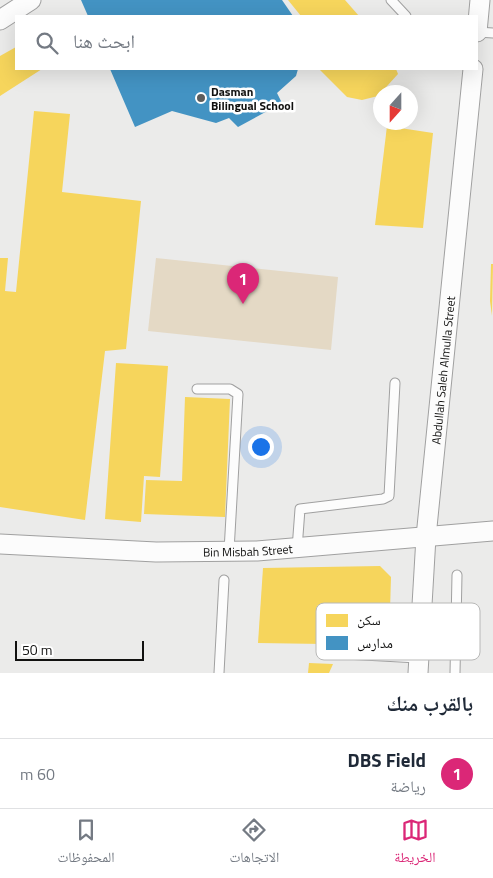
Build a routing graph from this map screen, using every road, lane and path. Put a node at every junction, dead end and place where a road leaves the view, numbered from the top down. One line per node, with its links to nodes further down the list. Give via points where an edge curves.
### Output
1 (31, 0): 6 (street)
2 (391, 0): 4 (lane)
3 (480, 0): 5 (street)
4 (405, 15)
5 (478, 18)
6 (0, 20)
7 (478, 27): 8 (lane)
8 (493, 33)
9 (473, 70): 13 (street, Abdullah Saleh Almulla Street)
10 (395, 383): 15 (lane, via 389,496 383,500 300,509)
11 (196, 389): 16 (lane, via 230,389 238,394)
12 (493, 531): 13 (street, Bin Misbah Street)
13 (426, 537): 15 (street, Bin Misbah Street); 19 (street, Abdullah Saleh Almulla Street)
14 (0, 544): 16 (street, Bin Misbah Street, via 118,551)
15 (297, 549): 16 (street, Bin Misbah Street)
16 (229, 551)
17 (457, 575): 20 (lane)
18 (224, 580): 24 (lane)
19 (422, 603)
20 (457, 603)
21 (382, 660): 23 (lane)
22 (456, 660): 25 (lane)
23 (418, 666)
24 (219, 673)
25 (455, 673)

